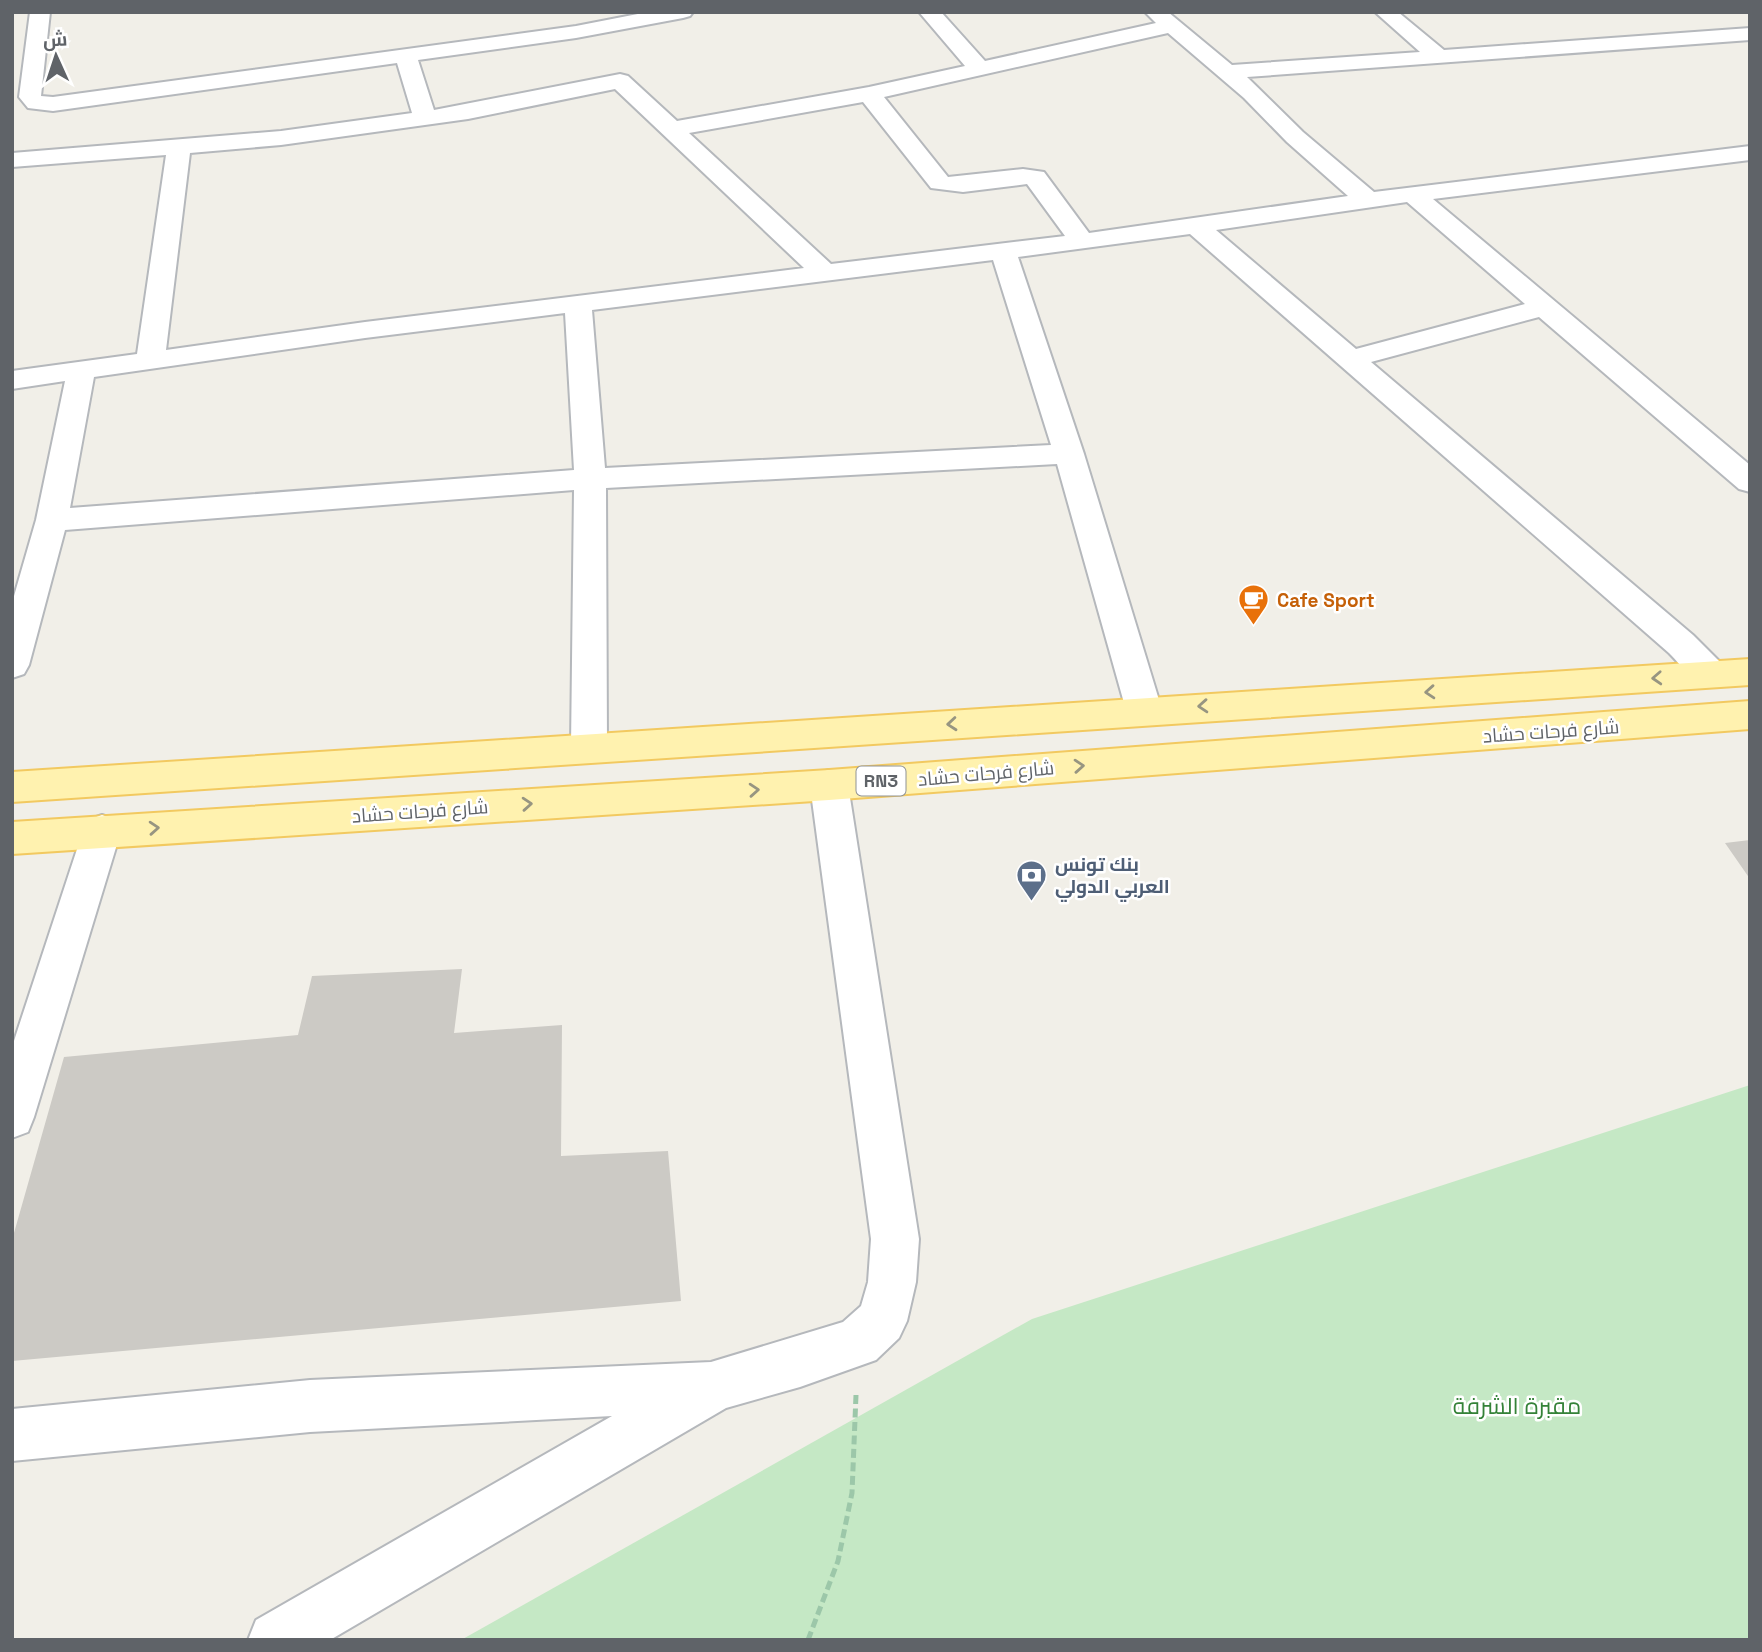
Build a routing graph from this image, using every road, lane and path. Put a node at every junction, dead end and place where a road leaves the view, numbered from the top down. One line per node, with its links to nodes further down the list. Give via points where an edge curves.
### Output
1 (40, 12): 13 (street)
2 (561, 12): 7 (street)
3 (682, 12): 7 (street)
4 (929, 12): 11 (street)
5 (1385, 12): 10 (street)
6 (1164, 19): 11 (street); 12 (street)
7 (576, 32): 9 (street); 15 (street)
8 (1744, 43): 10 (street, via 1718,37)
9 (406, 56): 13 (street, via 53,104 36,103 30,97); 17 (street)
10 (1439, 57): 12 (street)
11 (980, 69): 16 (street)
12 (1229, 72): 23 (street)
13 (35, 73): 14 (street)
14 (12, 76)
15 (620, 81): 17 (street); 18 (street)
16 (869, 94): 18 (street); 25 (street, via 940,183 1035,177)
17 (425, 118): 19 (street, via 281,138)
18 (673, 129): 27 (street)
19 (179, 146): 21 (street); 31 (street)
20 (1750, 153): 22 (street)
21 (12, 160)
22 (1412, 194): 23 (street); 29 (street)
23 (1368, 200): 24 (street)
24 (1196, 226): 25 (street); 30 (street)
25 (1082, 241): 26 (street)
26 (1003, 250): 27 (street); 34 (street)
27 (825, 273): 28 (street)
28 (578, 303): 31 (street); 35 (street)
29 (1545, 307): 30 (street); 36 (street)
30 (1350, 359): 40 (street)
31 (150, 361): 32 (street)
32 (81, 372): 33 (street); 37 (street)
33 (12, 380)
34 (1069, 454): 35 (street); 41 (street)
35 (590, 479): 37 (street); 44 (street)
36 (1750, 482)
37 (52, 520): 38 (street)
38 (12, 665)
39 (1750, 672): 40 (main road)
40 (1713, 675): 41 (main road, one-way to 41)
41 (1144, 710): 43 (main road)
42 (1750, 715): 45 (main road, شارع فرحات حشاد / RN3, one-way to 42)
43 (1006, 720): 44 (main road, one-way to 44); 45 (main road)
44 (589, 747): 47 (main road)
45 (1018, 770): 46 (main road, شارع فرحات حشاد / RN3)
46 (829, 785): 48 (main road, شارع فرحات حشاد / RN3, one-way to 46); 51 (street, via 895,1239 892,1282 882,1321)
47 (12, 788)
48 (102, 831): 49 (main road, شارع فرحات حشاد / RN3); 50 (street)
49 (12, 838)
50 (12, 1117)
51 (858, 1342): 52 (street); 55 (path, via 852,1493 838,1561)
52 (716, 1385): 53 (street, via 310,1406); 54 (street)
53 (12, 1435)
54 (276, 1640)
55 (808, 1640)

